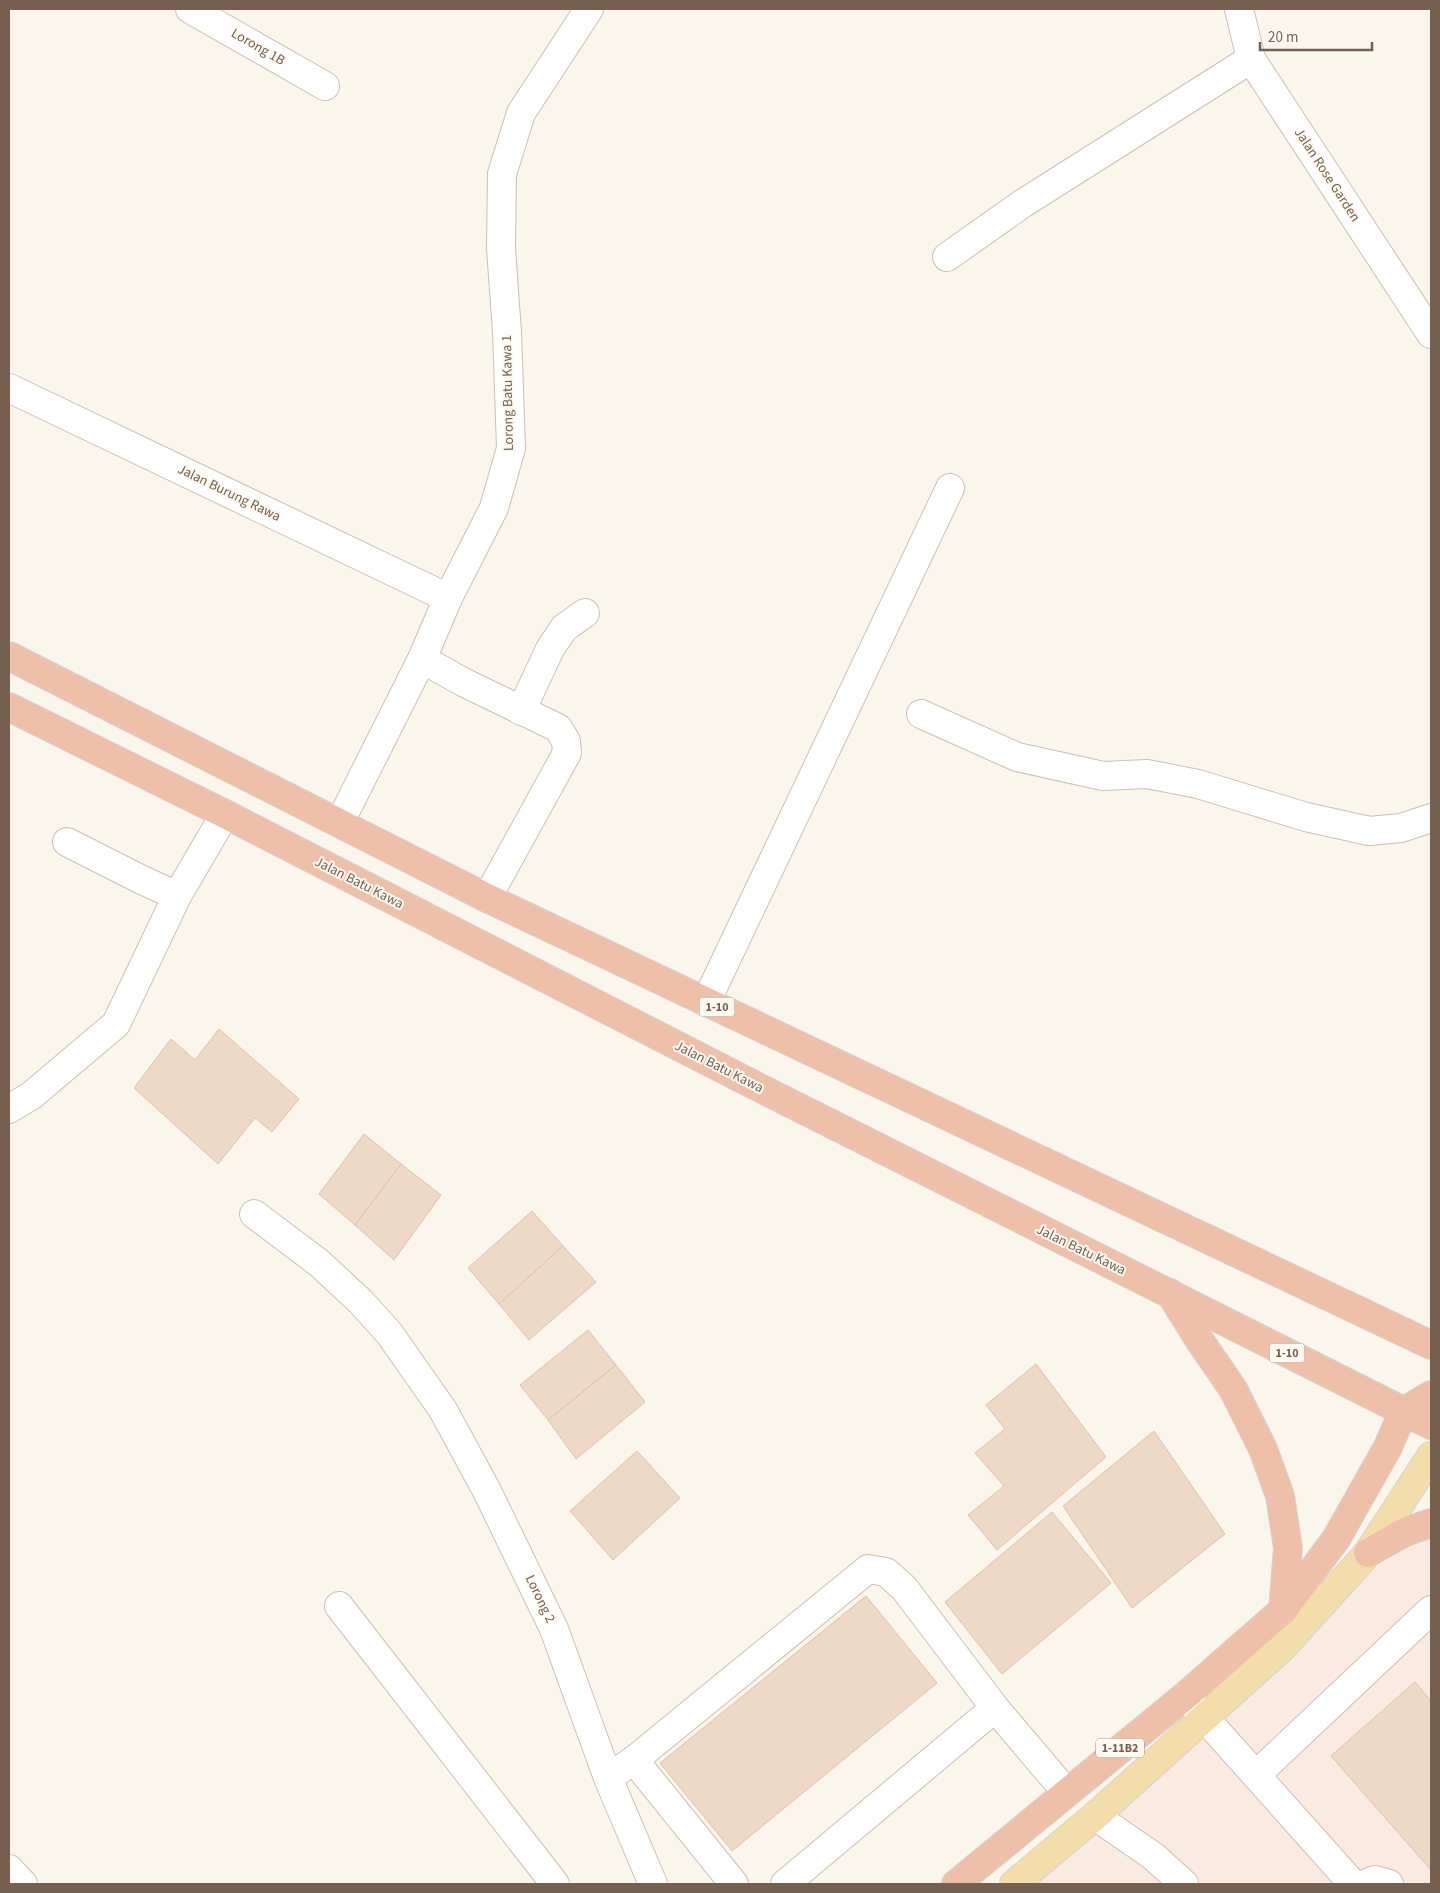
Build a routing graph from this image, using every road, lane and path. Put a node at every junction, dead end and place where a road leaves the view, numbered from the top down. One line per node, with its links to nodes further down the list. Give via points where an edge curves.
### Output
1 (190, 9): 5 (street, Lorong 1B)
2 (589, 9): 10 (street, Lorong Batu Kawa 1, via 521,113 502,174 501,248 511,448 494,508)
3 (1239, 9): 4 (street, Jalan Rose Garden)
4 (1251, 59): 6 (street, via 1022,204); 7 (street, Jalan Rose Garden)
5 (325, 86)
6 (946, 257)
7 (1431, 334)
8 (9, 388): 10 (street, Jalan Burung Rawa)
9 (950, 488): 23 (street)
10 (448, 598): 13 (street, Lorong Batu Kawa 1)
11 (585, 612): 15 (street, via 564,628 550,649)
12 (9, 656): 19 (highway, 1-10)
13 (422, 659): 15 (street); 19 (street, Lorong Batu Kawa 1)
14 (9, 707): 17 (highway, Jalan Batu Kawa / 1-10)
15 (522, 711): 22 (street, via 558,728 566,741 568,753)
16 (921, 714): 18 (street, via 1017,757 1103,776 1147,774 1198,784 1306,817 1369,831 1401,828)
17 (224, 814): 21 (street); 26 (highway, Jalan Batu Kawa / 1-10)
18 (1431, 818)
19 (340, 822): 22 (highway, 1-10)
20 (67, 842): 21 (street)
21 (177, 896): 24 (street, via 116,1024 32,1095)
22 (487, 898): 23 (highway, 1-10)
23 (706, 1002): 27 (highway, 1-10)
24 (9, 1109)
25 (254, 1214): 42 (street, Lorong 2, via 318,1263 360,1301 389,1333 443,1410 487,1491 554,1629)
26 (1170, 1293): 29 (highway, Jalan Batu Kawa / 1-10); 35 (highway, via 1233,1389 1263,1449 1280,1496 1288,1548)
27 (1431, 1345)
28 (1431, 1395): 29 (highway)
29 (1403, 1412): 30 (highway, Jalan Batu Kawa / 1-10); 35 (highway, 1-11B2, via 1388,1447 1336,1538)
30 (1431, 1425)
31 (1431, 1456): 33 (main road)
32 (1431, 1523): 33 (highway, via 1405,1532)
33 (1368, 1553): 39 (main road, via 1283,1647)
34 (339, 1606): 47 (street)
35 (1282, 1610): 37 (highway, 1-11B2)
36 (1431, 1610): 41 (street)
37 (1185, 1696): 39 (street); 43 (highway, 1-11B2)
38 (995, 1708): 40 (street, via 904,1588 886,1572 868,1569); 43 (street); 50 (street)
39 (1206, 1718): 41 (street); 44 (main road)
40 (634, 1760): 42 (street); 49 (street)
41 (1256, 1775): 54 (street)
42 (608, 1778): 48 (street, Lorong 2)
43 (1066, 1793): 51 (highway, 1-11B2)
44 (1095, 1816): 52 (main road); 53 (street, via 1153,1856)
45 (9, 1868): 46 (street)
46 (23, 1884)
47 (555, 1884)
48 (653, 1884)
49 (734, 1884)
50 (785, 1884)
51 (956, 1884)
52 (1014, 1884)
53 (1184, 1884)
54 (1353, 1884)
55 (1365, 1884): 56 (street, via 1375,1880)
56 (1389, 1884)

